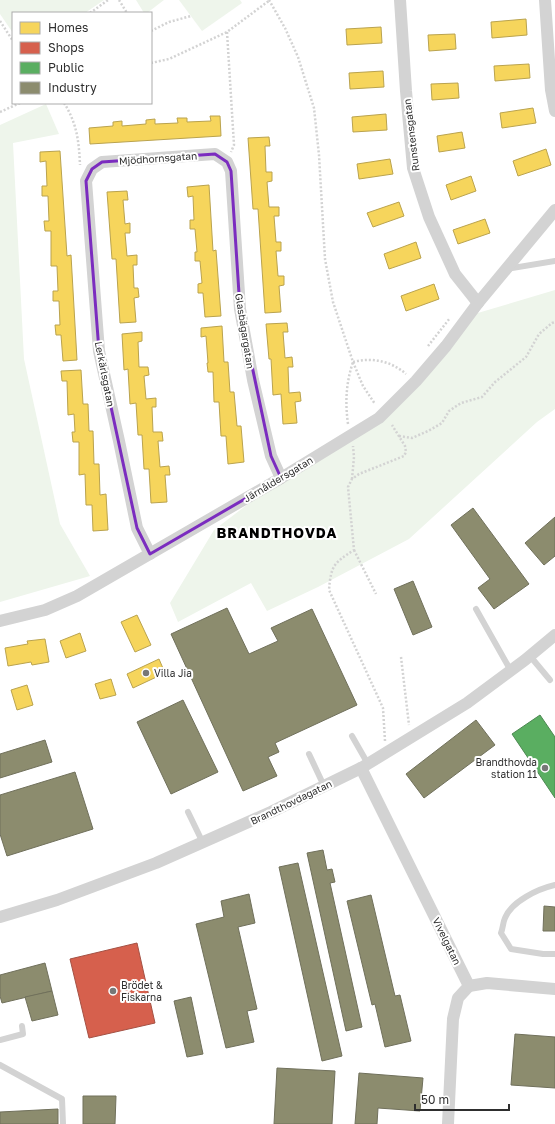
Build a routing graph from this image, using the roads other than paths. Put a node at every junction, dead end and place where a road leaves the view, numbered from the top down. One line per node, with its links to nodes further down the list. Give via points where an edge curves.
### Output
1 (400, 0): 9 (street, Runstensgatan, via 411,151 415,174 429,217 455,274)
2 (545, 0): 3 (street, via 551,90)
3 (555, 111)
4 (225, 160): 5 (street, Mjödhornsgatan, via 216,154 102,162); 10 (street, Glasbägargatan, via 231,171 240,309 271,456)
5 (93, 168): 11 (street, Lerkärlsgatan, via 86,181 99,351 138,528)
6 (555, 210): 8 (street, Järnåldersgatan)
7 (555, 261): 8 (lane)
8 (507, 269): 9 (street, Järnåldersgatan)
9 (478, 303): 10 (street, Järnåldersgatan, via 446,346 411,378 379,418)
10 (281, 478): 11 (street, Järnåldersgatan)
11 (150, 554): 13 (street, Järnåldersgatan, via 73,598 45,610)
12 (476, 609): 16 (lane)
13 (0, 621)
14 (555, 635): 15 (street, Brandthovdagatan)
15 (530, 656): 16 (street, Brandthovdagatan); 17 (lane)
16 (511, 671): 20 (street, Brandthovdagatan, via 467,703)
17 (550, 680)
18 (352, 736): 20 (lane)
19 (309, 754): 21 (lane)
20 (365, 766): 21 (street, Brandthovdagatan); 27 (street, Vivelgatan)
21 (324, 786): 23 (street, Brandthovdagatan)
22 (188, 812): 23 (lane)
23 (203, 843): 25 (street, Brandthovdagatan, via 61,899)
24 (555, 885): 26 (lane, via 518,901 506,917 501,934 511,949)
25 (0, 917)
26 (555, 954)
27 (469, 986): 28 (street, via 487,983); 33 (street, via 458,998 453,1019)
28 (555, 989)
29 (22, 1026): 30 (lane, via 23,1034)
30 (0, 1040)
31 (0, 1065): 32 (lane, via 62,1100)
32 (63, 1124)
33 (448, 1124)

